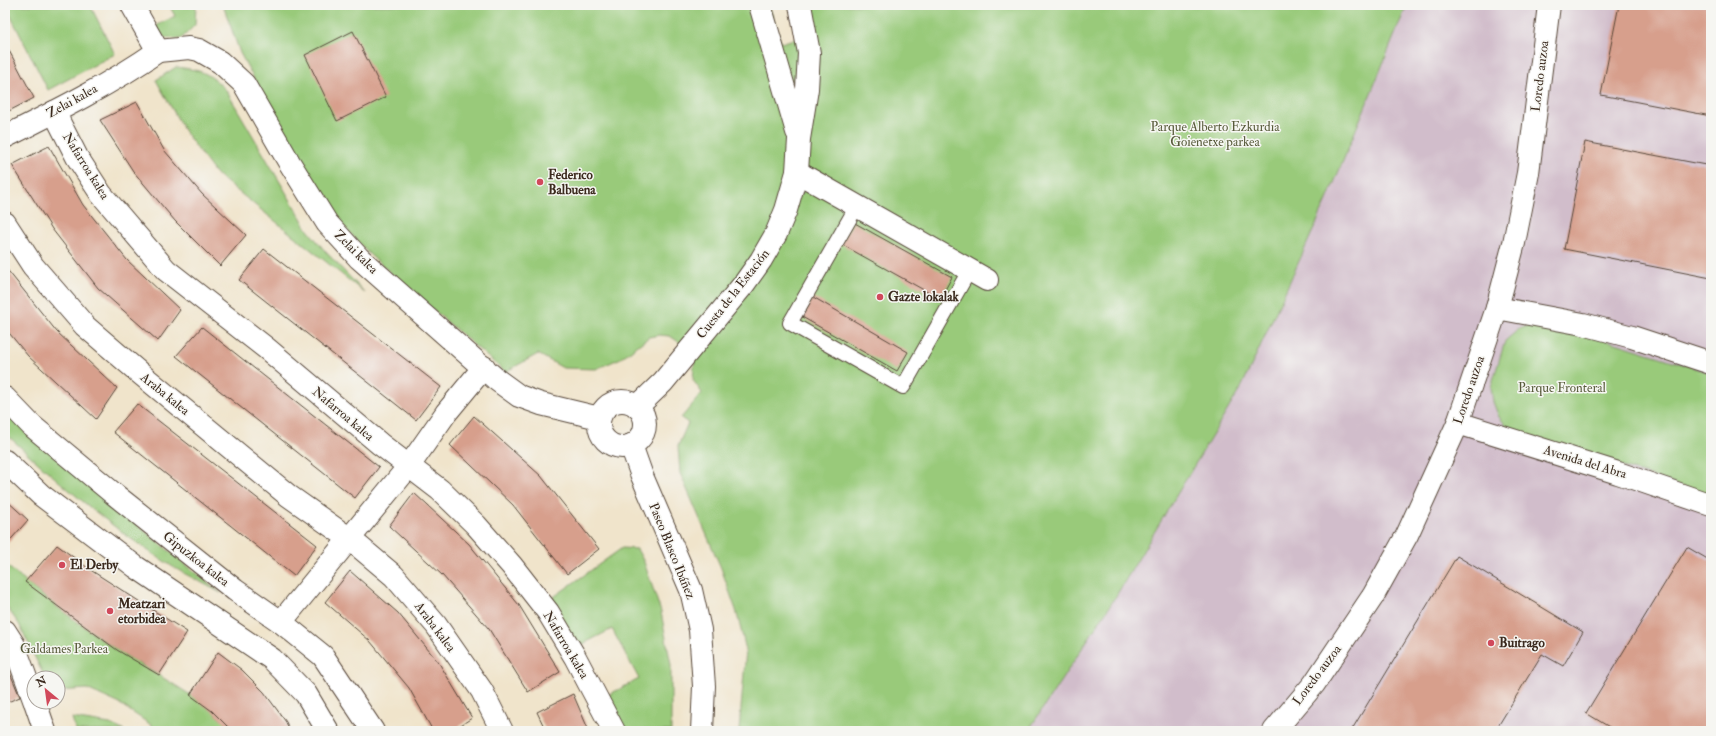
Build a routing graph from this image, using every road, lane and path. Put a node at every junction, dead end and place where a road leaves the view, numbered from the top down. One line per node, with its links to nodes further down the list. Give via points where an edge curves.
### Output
1 (132, 5): 5 (street)
2 (760, 5): 8 (street, Cuesta de la Estación)
3 (800, 5): 8 (street, Cuesta de la Estación, via 809,53 807,89)
4 (1549, 5): 13 (street, Loredo auzoa, via 1528,173)
5 (158, 51): 6 (street, Zelai kalea, via 140,64); 15 (street, Zelai kalea, via 189,48 199,50 220,62 244,84 327,223 359,258)
6 (54, 112): 7 (street, Zelai kalea); 22 (street, Nafarroa kalea, via 77,157 101,194 166,270 266,348)
7 (5, 137)
8 (799, 139): 9 (street, Cuesta de la Estación)
9 (797, 172): 10 (street); 17 (street, Cuesta de la Estación, via 786,210 761,260 663,382)
10 (857, 206): 12 (street); 12 (lane, via 790,323 903,387)
11 (5, 223): 24 (street, Araba kalea, via 33,266 84,326 289,496)
12 (978, 275)
13 (1498, 308): 14 (street, via 1583,324); 19 (street, Loredo auzoa)
14 (1711, 363)
15 (484, 367): 18 (street, Zelai kalea, via 519,396); 22 (street, via 446,413)
16 (5, 398): 25 (street, Gipuzkoa kalea, via 30,425 114,494 235,590)
17 (637, 406): 18 (street, via 627,401 615,402 605,408); 20 (street, via 642,412 644,427 638,441)
18 (599, 418): 20 (street, via 600,433 610,444 624,447)
19 (1458, 423): 23 (street, Avenida del Abra, via 1618,472); 35 (street, Loredo auzoa, via 1407,534 1373,596 1314,684)
20 (631, 445): 34 (street, Paseo Blasco Ibáñez, via 691,590 700,630 704,686)
21 (5, 461): 30 (street, via 41,495 136,567 272,659 306,694)
22 (409, 466): 24 (street); 33 (street, Nafarroa kalea, via 440,490 476,525 548,612 576,657)
23 (1711, 505)
24 (350, 539): 25 (street); 32 (street, Araba kalea, via 394,576 436,625 482,691)
25 (281, 622): 31 (street, Gipuzkoa kalea, via 323,656)
26 (5, 631): 27 (street, via 14,645)
27 (26, 679)
28 (37, 710): 29 (street)
29 (45, 731)
30 (328, 731)
31 (373, 731)
32 (502, 731)
33 (614, 731)
34 (702, 731)
35 (1274, 731)

